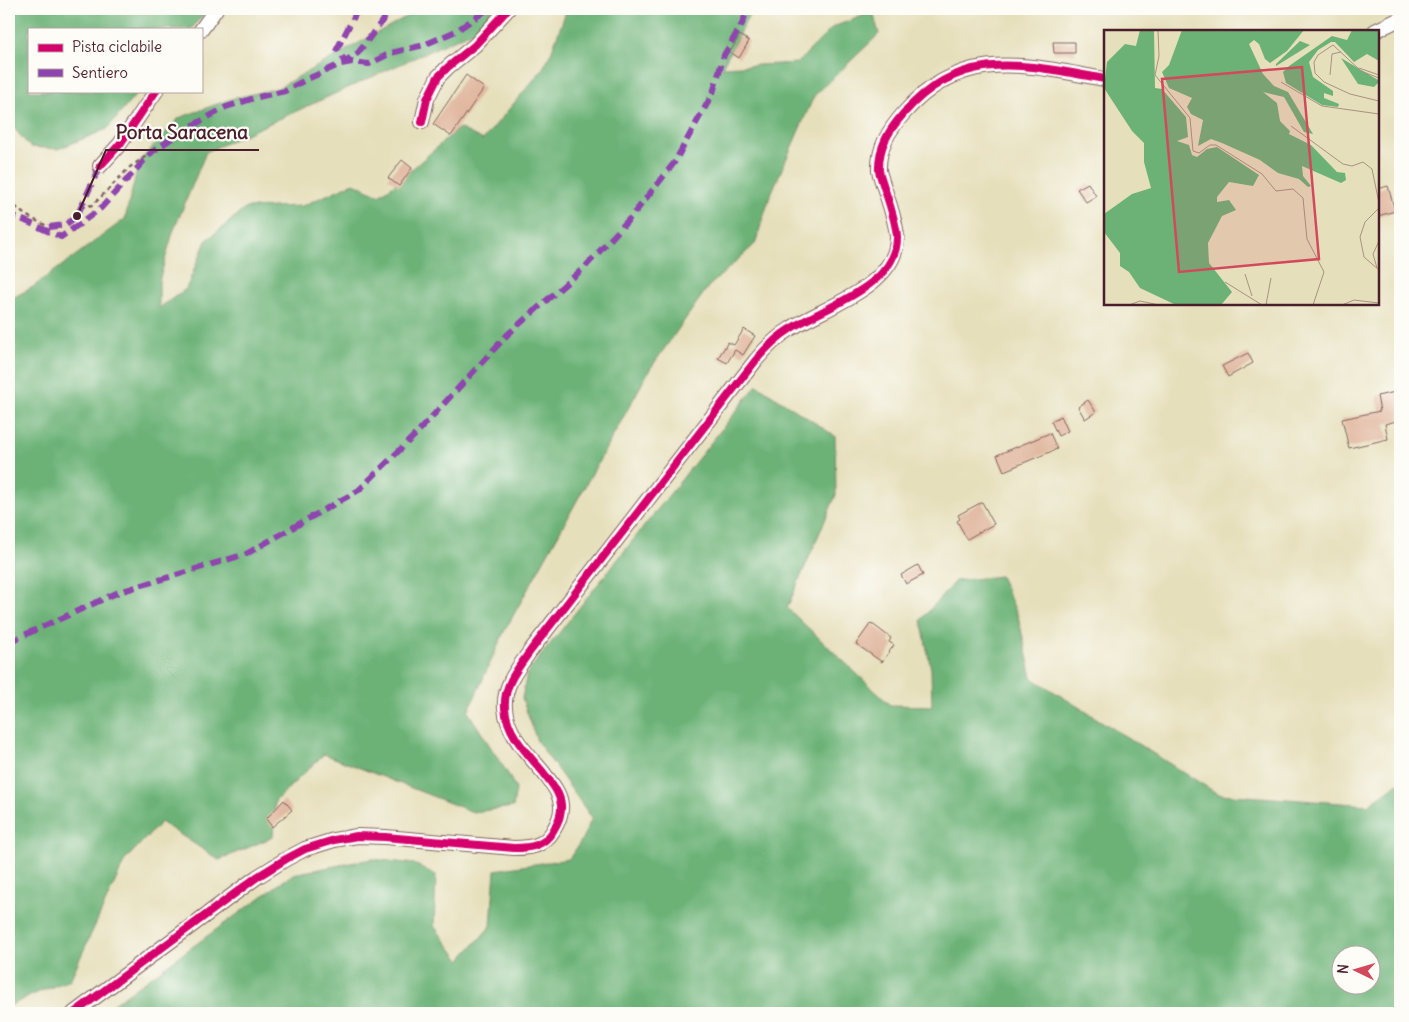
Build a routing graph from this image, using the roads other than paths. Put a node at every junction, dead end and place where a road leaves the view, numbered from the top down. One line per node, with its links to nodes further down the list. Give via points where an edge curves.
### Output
1 (216, 9): 4 (street)
2 (508, 9): 8 (street, via 438,77 427,99)
3 (1400, 19): 5 (street)
4 (202, 29)
5 (1377, 30)
6 (1104, 79): 10 (street, via 1020,66 979,67 953,75 928,90 891,128 883,143 879,162 897,233 895,250 888,265 860,290 786,331 756,360 509,682 504,703 509,726 556,788 561,804 557,825 543,843 514,848 370,836 334,840 305,849 247,884)
7 (155, 92): 9 (street, via 120,144)
8 (422, 122)
9 (100, 166)
10 (74, 1013)

